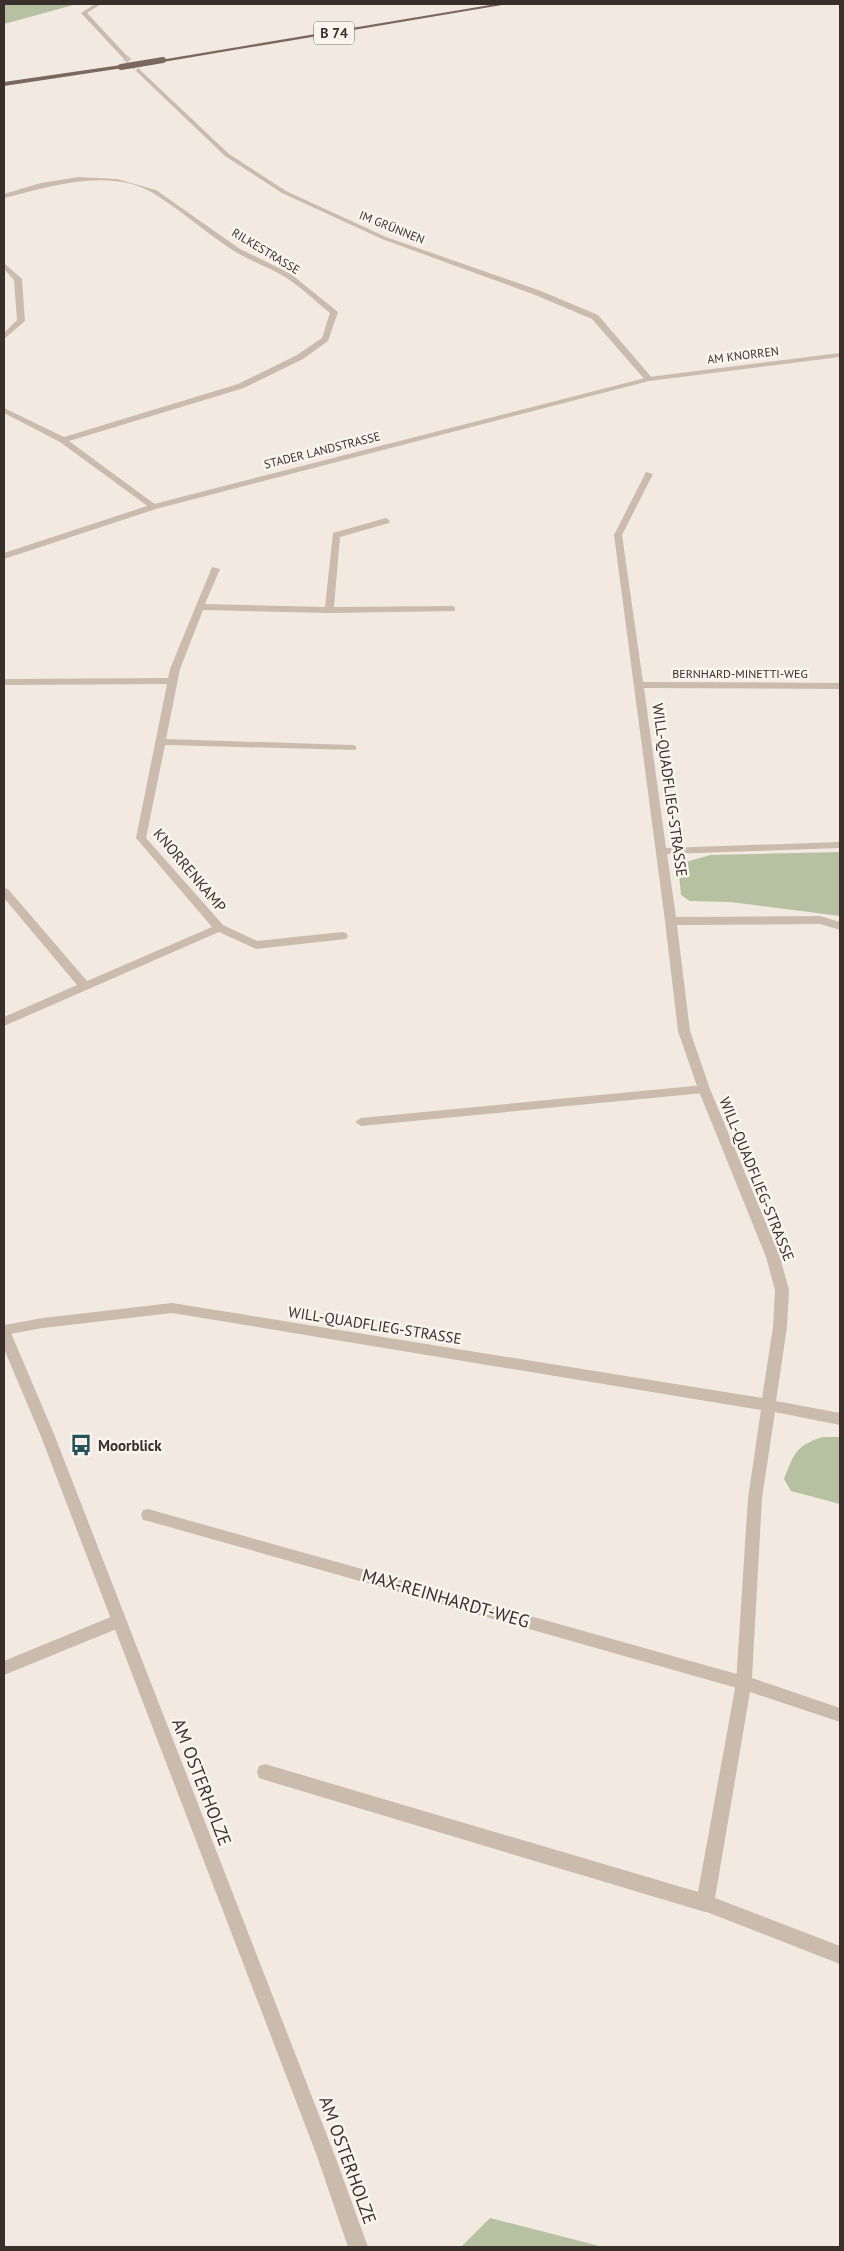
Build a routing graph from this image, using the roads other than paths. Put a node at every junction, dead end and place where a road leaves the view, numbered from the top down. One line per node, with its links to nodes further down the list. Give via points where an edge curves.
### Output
1 (98, 4): 3 (street, via 84,13)
2 (505, 4): 5 (main road, B 74, bridge)
3 (126, 57)
4 (138, 70): 10 (street, IM GRÜNNEN, via 227,155 284,192 384,238 595,317)
5 (4, 84)
6 (4, 196): 12 (street, RILKESTRASSE, via 33,186 71,180 97,178 138,185 154,192 238,250 288,276 334,312 325,339 300,357 241,386)
7 (4, 264): 8 (street, via 18,278 21,321)
8 (4, 337)
9 (840, 355): 10 (street, AM KNORREN)
10 (649, 379): 14 (street, STADER LANDSTRASSE)
11 (4, 410): 12 (street)
12 (62, 440): 14 (street)
13 (649, 474): 23 (street, WILL-QUADFLIEG-STRASSE, via 618,535)
14 (153, 507): 16 (street, STADER LANDSTRASSE)
15 (386, 521): 20 (street, via 336,536)
16 (4, 556)
17 (215, 569): 18 (street, KNORRENKAMP)
18 (200, 607): 20 (street); 21 (street, KNORRENKAMP)
19 (452, 609): 20 (street)
20 (329, 610)
21 (173, 681): 22 (street); 25 (street, KNORRENKAMP)
22 (4, 682)
23 (639, 685): 24 (street, BERNHARD-MINETTI-WEG); 28 (street, WILL-QUADFLIEG-STRASSE)
24 (840, 686)
25 (160, 742): 26 (street); 32 (street, KNORRENKAMP, via 141,838)
26 (352, 748)
27 (840, 845): 28 (street)
28 (662, 851): 30 (street, WILL-QUADFLIEG-STRASSE)
29 (4, 891): 34 (street)
30 (671, 921): 31 (street, via 820,920); 36 (street, WILL-QUADFLIEG-STRASSE, via 684,1031)
31 (840, 926)
32 (220, 928): 33 (street, KNORRENKAMP, via 256,945); 34 (street, KNORRENKAMP)
33 (342, 936)
34 (85, 987): 35 (street, KNORRENKAMP)
35 (4, 1022)
36 (704, 1089): 37 (street); 39 (street, WILL-QUADFLIEG-STRASSE, via 773,1257 782,1290 780,1328)
37 (361, 1122)
38 (4, 1332): 39 (street, WILL-QUADFLIEG-STRASSE, via 43,1323 172,1308); 42 (street, AM OSTERHOLZE, via 47,1434)
39 (768, 1406): 40 (street); 44 (street, via 755,1498)
40 (840, 1419)
41 (148, 1514): 44 (street, MAX-REINHARDT-WEG)
42 (118, 1621): 43 (street); 49 (street, AM OSTERHOLZE, via 326,2156)
43 (4, 1668)
44 (744, 1683): 45 (street, MAX-REINHARDT-WEG); 47 (street)
45 (840, 1715)
46 (265, 1772): 47 (street)
47 (705, 1903): 48 (street)
48 (840, 1955)
49 (358, 2247)

